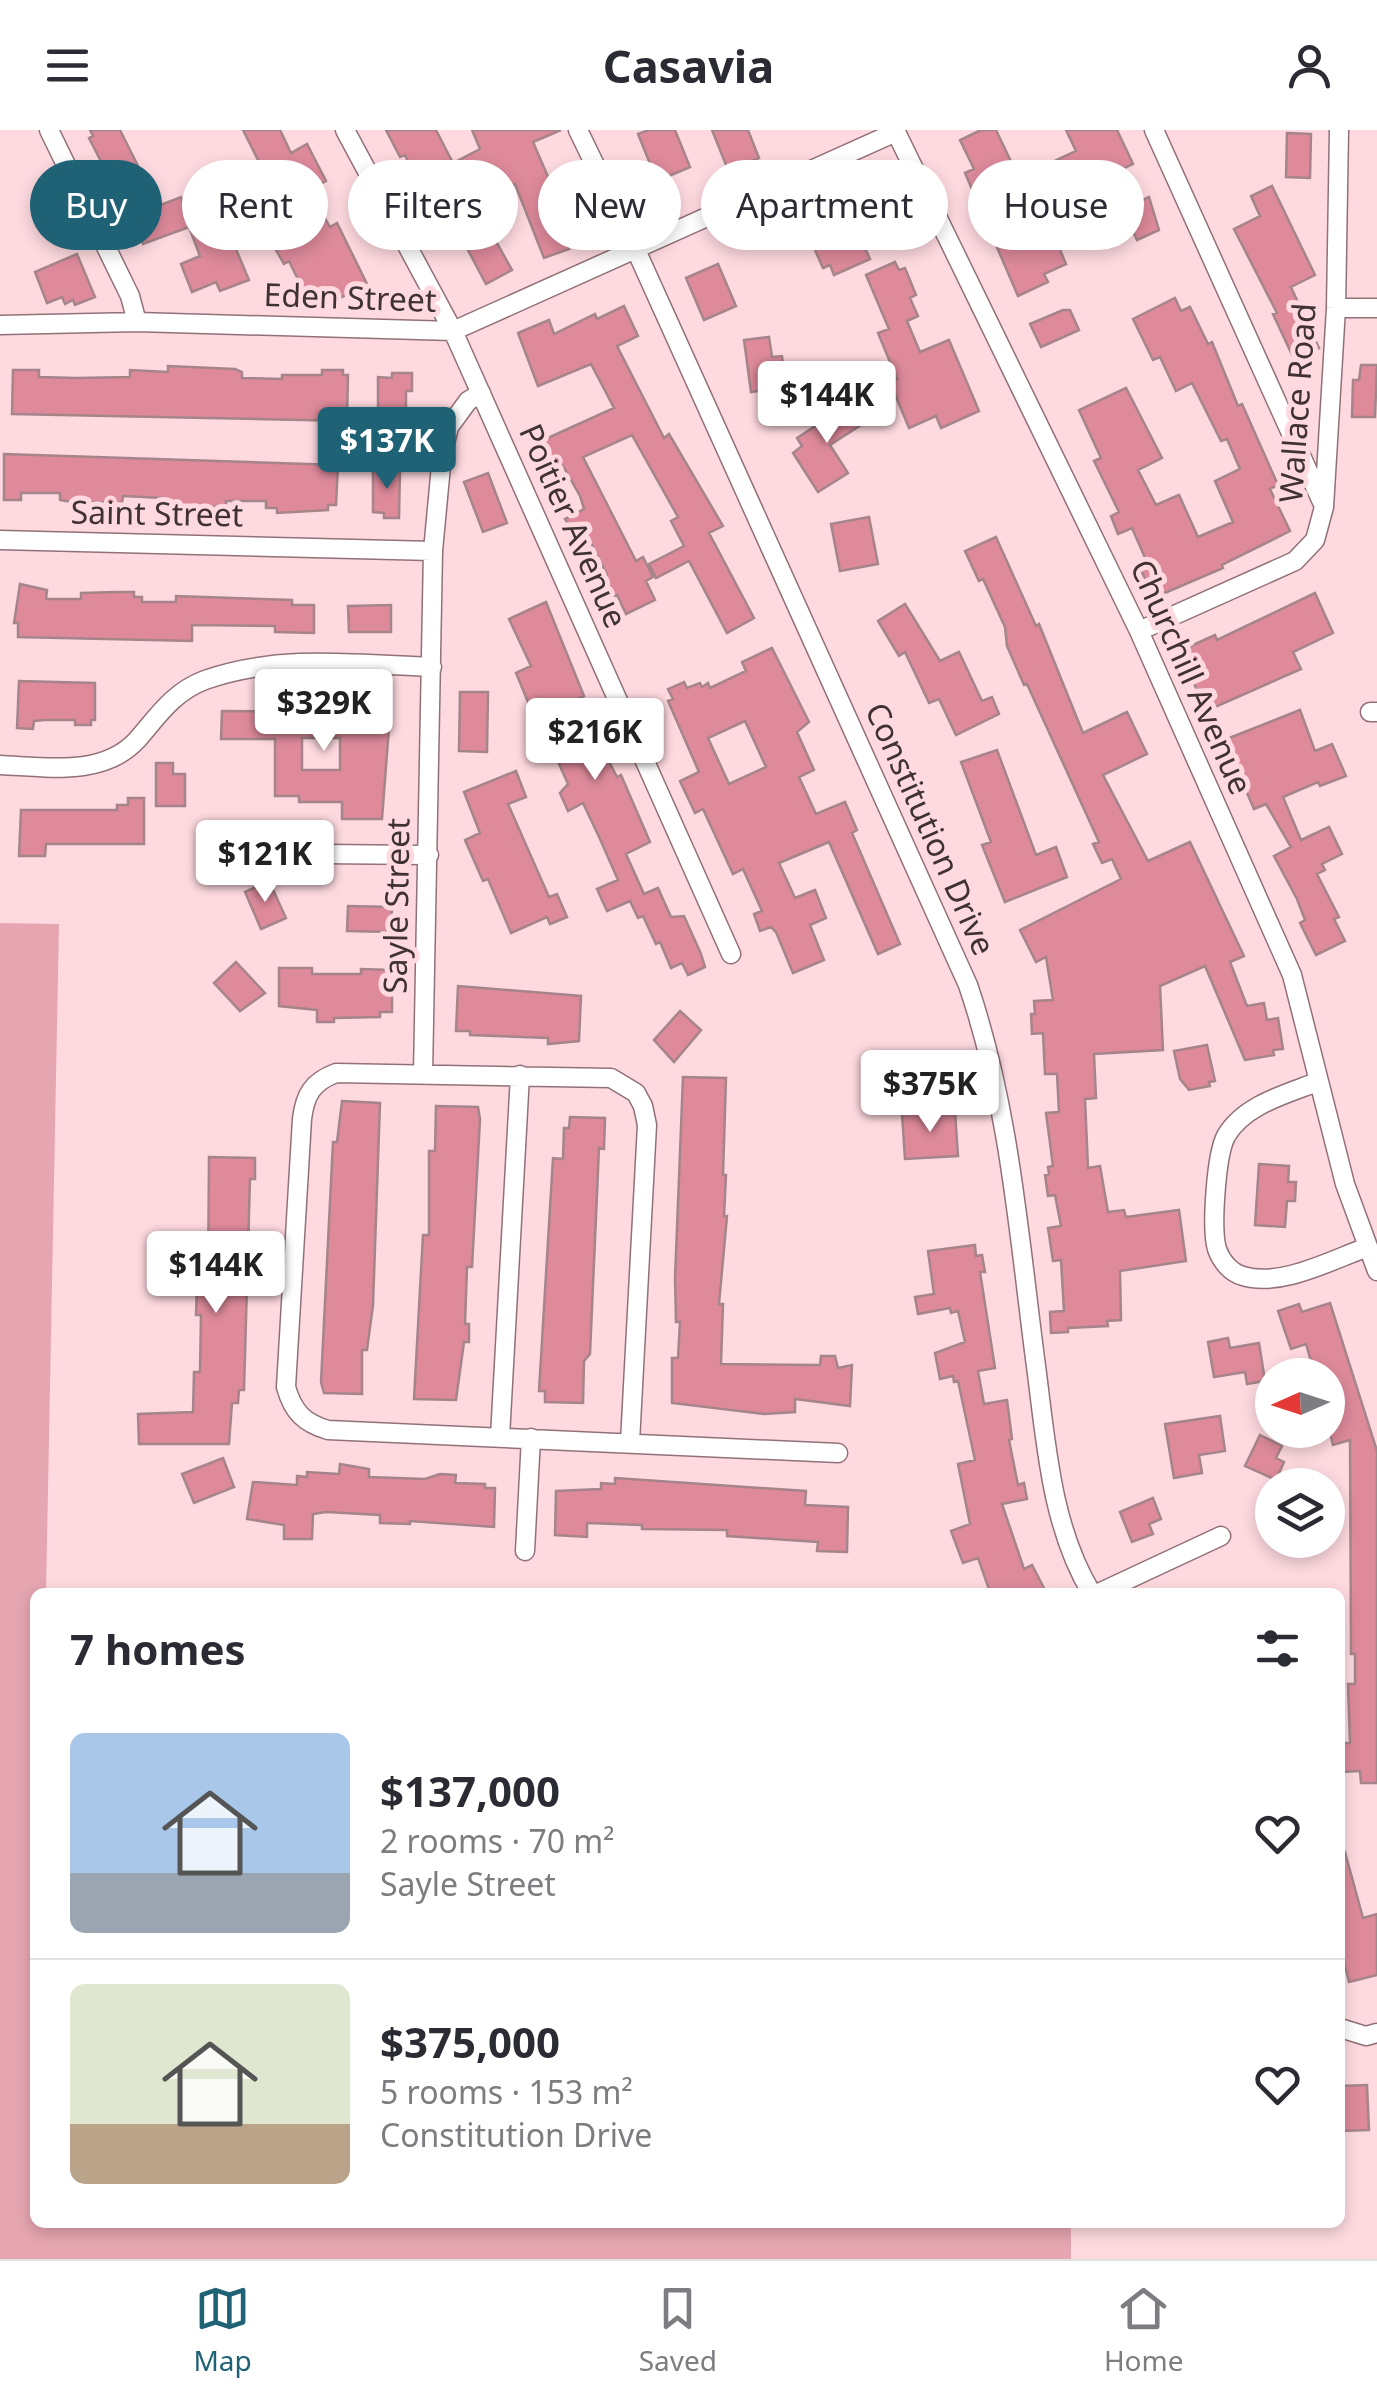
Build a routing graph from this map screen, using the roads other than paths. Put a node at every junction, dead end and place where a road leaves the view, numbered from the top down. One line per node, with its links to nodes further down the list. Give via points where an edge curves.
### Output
1 (49, 130): 12 (street, via 130,296)
2 (345, 130): 14 (street, Poitier Avenue)
3 (578, 130): 7 (street, Constitution Drive)
4 (1154, 130): 16 (street)
5 (1339, 130): 10 (street, Wallace Road)
6 (895, 131): 8 (street, Eden Street); 19 (street, Churchill Avenue)
7 (592, 160)
8 (681, 229)
9 (636, 250): 14 (street, Eden Street); 36 (street, Constitution Drive, via 968,985 989,1047 1048,1456 1070,1558)
10 (1336, 308): 11 (street); 16 (street, Wallace Road)
11 (1377, 308)
12 (136, 322): 13 (street, Eden Street); 14 (street, Eden Street)
13 (0, 325)
14 (453, 331): 15 (street, Poitier Avenue)
15 (481, 393): 18 (street, Sayle Street, via 450,427); 24 (street, Poitier Avenue)
16 (1324, 507): 19 (street, Wallace Road, via 1315,540 1295,561)
17 (0, 540): 18 (street, Saint Street)
18 (434, 551): 20 (street, Sayle Street)
19 (1140, 631): 27 (street, Churchill Avenue, via 1292,975)
20 (432, 667): 21 (street, via 300,662 250,668 180,693 112,760); 23 (street, Sayle Street)
21 (0, 765)
22 (320, 854): 23 (street)
23 (429, 855): 25 (street, Sayle Street)
24 (731, 954)
25 (423, 1074): 26 (street); 30 (street, via 336,1073 304,1100 286,1387 300,1416 328,1430)
26 (520, 1076): 30 (street); 32 (street, via 611,1078 626,1084 643,1106)
27 (1317, 1082): 28 (street, Churchill Avenue); 28 (street, via 1247,1113 1226,1136 1218,1164 1216,1248 1242,1276 1268,1278)
28 (1368, 1247): 29 (street, Churchill Avenue)
29 (1377, 1271)
30 (500, 1436): 31 (street)
31 (531, 1438): 32 (street); 35 (street)
32 (630, 1442): 33 (street)
33 (838, 1453)
34 (1221, 1536): 37 (street)
35 (525, 1551)
36 (1089, 1588)
37 (1110, 1588)
38 (1345, 2030): 39 (street)
39 (1377, 2034)

